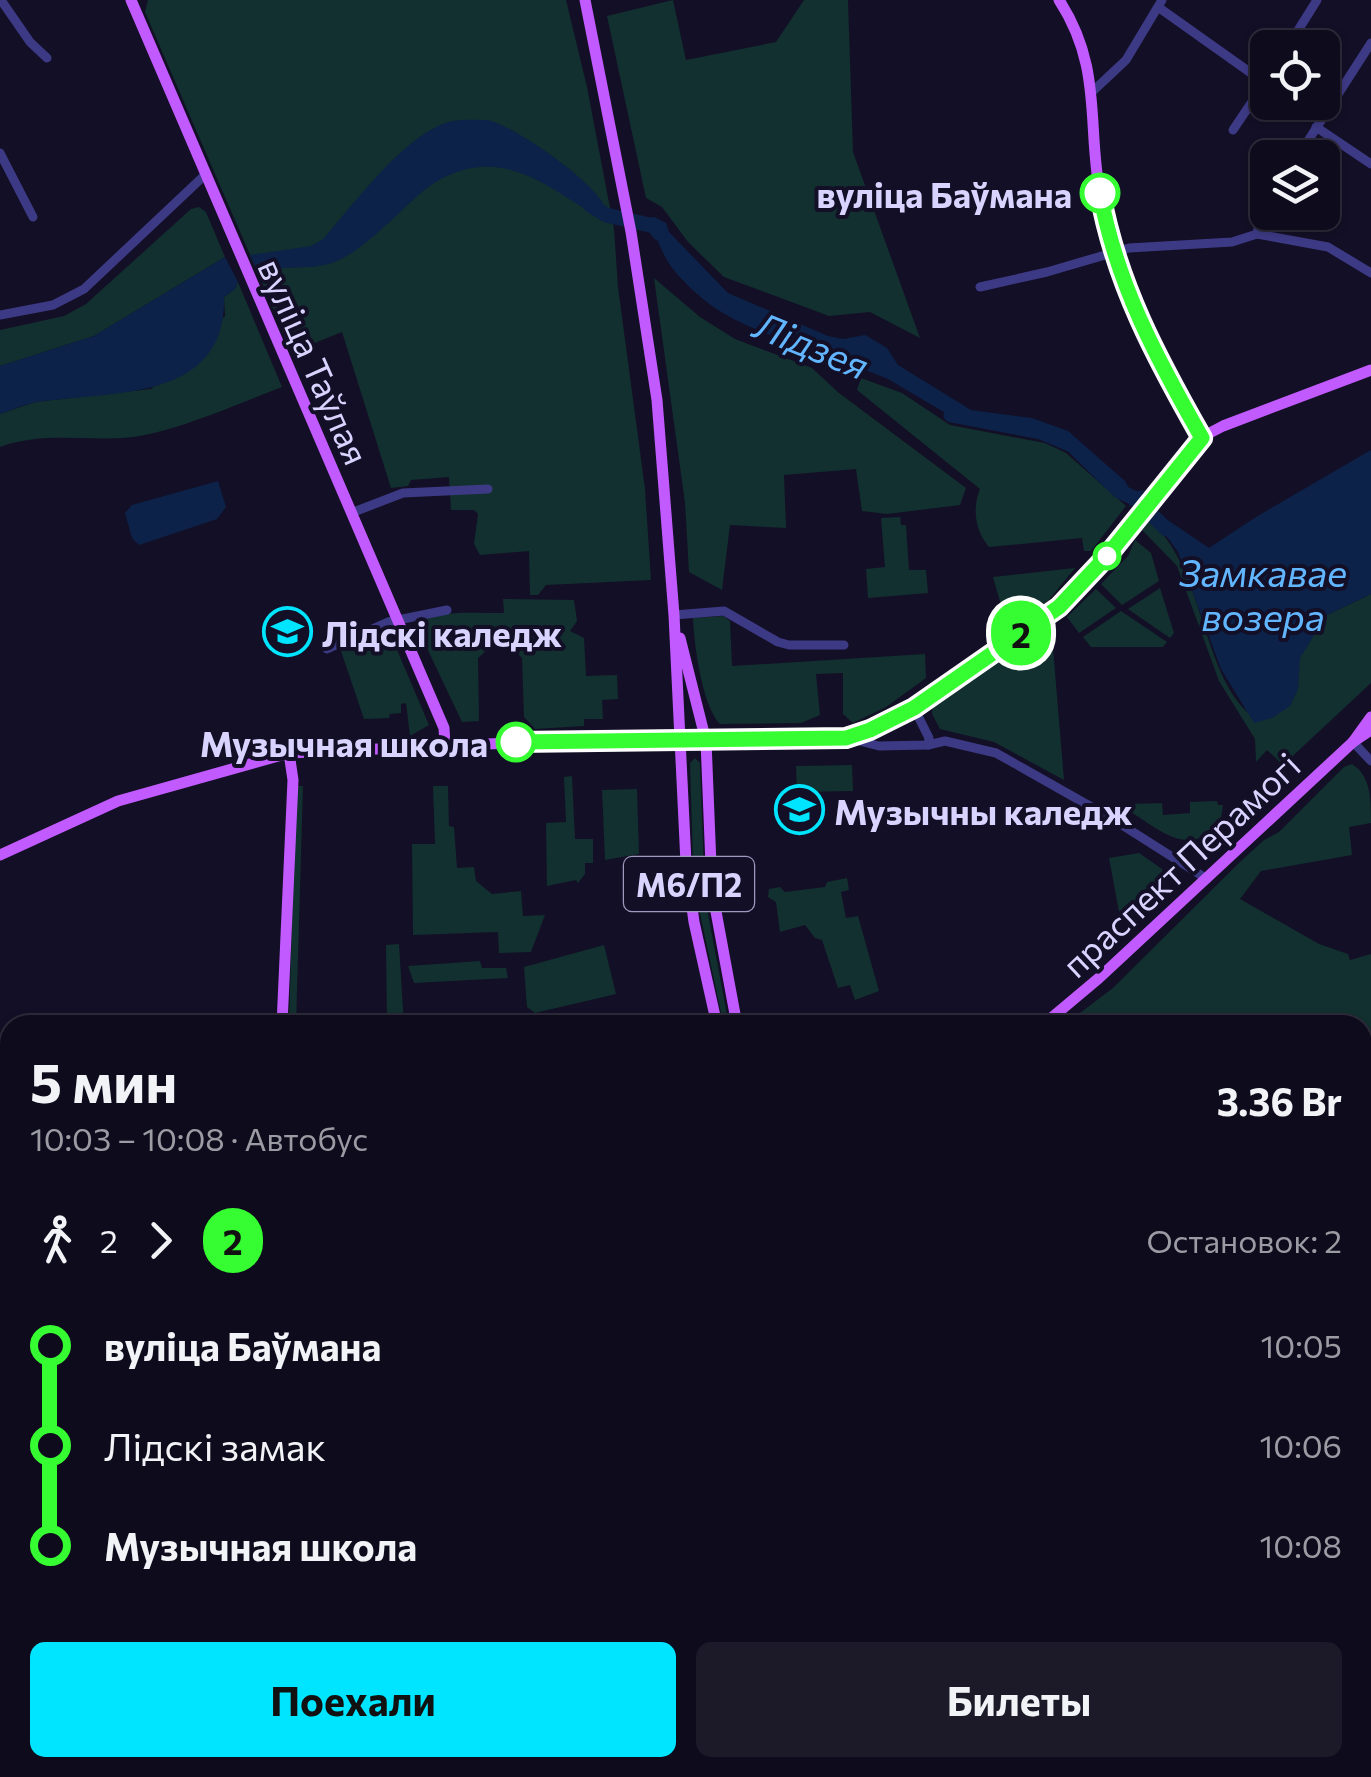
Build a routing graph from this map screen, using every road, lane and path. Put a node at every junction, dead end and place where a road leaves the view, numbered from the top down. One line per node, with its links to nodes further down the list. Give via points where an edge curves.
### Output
1 (1, 0): 9 (street)
2 (131, 0): 18 (main road, вуліца Таўлая)
3 (585, 0): 31 (main road, via 657,400)
4 (1317, 0): 7 (street)
5 (1064, 2): 11 (main road)
6 (1160, 4): 10 (street); 11 (street, via 1126,60)
7 (1298, 30)
8 (1371, 43): 13 (street)
9 (47, 58)
10 (1250, 69)
11 (1093, 91): 22 (main road, via 1100,193)
12 (1250, 104): 14 (street)
13 (1316, 127): 15 (street); 17 (street)
14 (1233, 130)
15 (1308, 140)
16 (0, 153): 19 (street)
17 (1371, 164)
18 (206, 174): 25 (street, via 84,288 53,305); 29 (main road, вуліца Таўлая)
19 (33, 217)
20 (1258, 230): 21 (street)
21 (1258, 234): 22 (street); 23 (street, via 1328,247)
22 (1115, 251): 24 (street); 27 (main road, via 1140,326)
23 (1371, 273)
24 (980, 286)
25 (0, 314)
26 (1371, 370): 27 (main road)
27 (1202, 438): 35 (main road, via 1059,607)
28 (488, 489): 29 (street, via 403,493)
29 (351, 512): 32 (main road, вуліца Таўлая)
30 (446, 610): 32 (street)
31 (674, 615): 33 (street, via 724,611 789,646); 39 (main road); 40 (main road)
32 (397, 620): 34 (street); 42 (main road, вуліца Таўлая, via 444,728)
33 (844, 645)
34 (327, 649)
35 (914, 708): 38 (main road); 43 (street)
36 (1371, 718): 41 (main road, праспект Перамогі)
37 (1371, 730): 41 (main road, праспект Перамогі)
38 (846, 738): 40 (main road); 43 (street, via 880,746)
39 (679, 740): 40 (main road); 42 (main road); 49 (main road, М6/П2, via 686,863)
40 (706, 741): 50 (main road, М6/П2, via 712,890)
41 (1352, 742): 45 (street); 47 (main road, праспект Перамогі)
42 (445, 745): 44 (main road)
43 (928, 745): 47 (street, via 945,740 996,753)
44 (290, 752): 46 (main road, via 118,801); 48 (main road)
45 (1371, 761)
46 (0, 855)
47 (1207, 880): 51 (main road, праспект Перамогі)
48 (282, 1015)
49 (715, 1015)
50 (734, 1015)
51 (1054, 1015)

